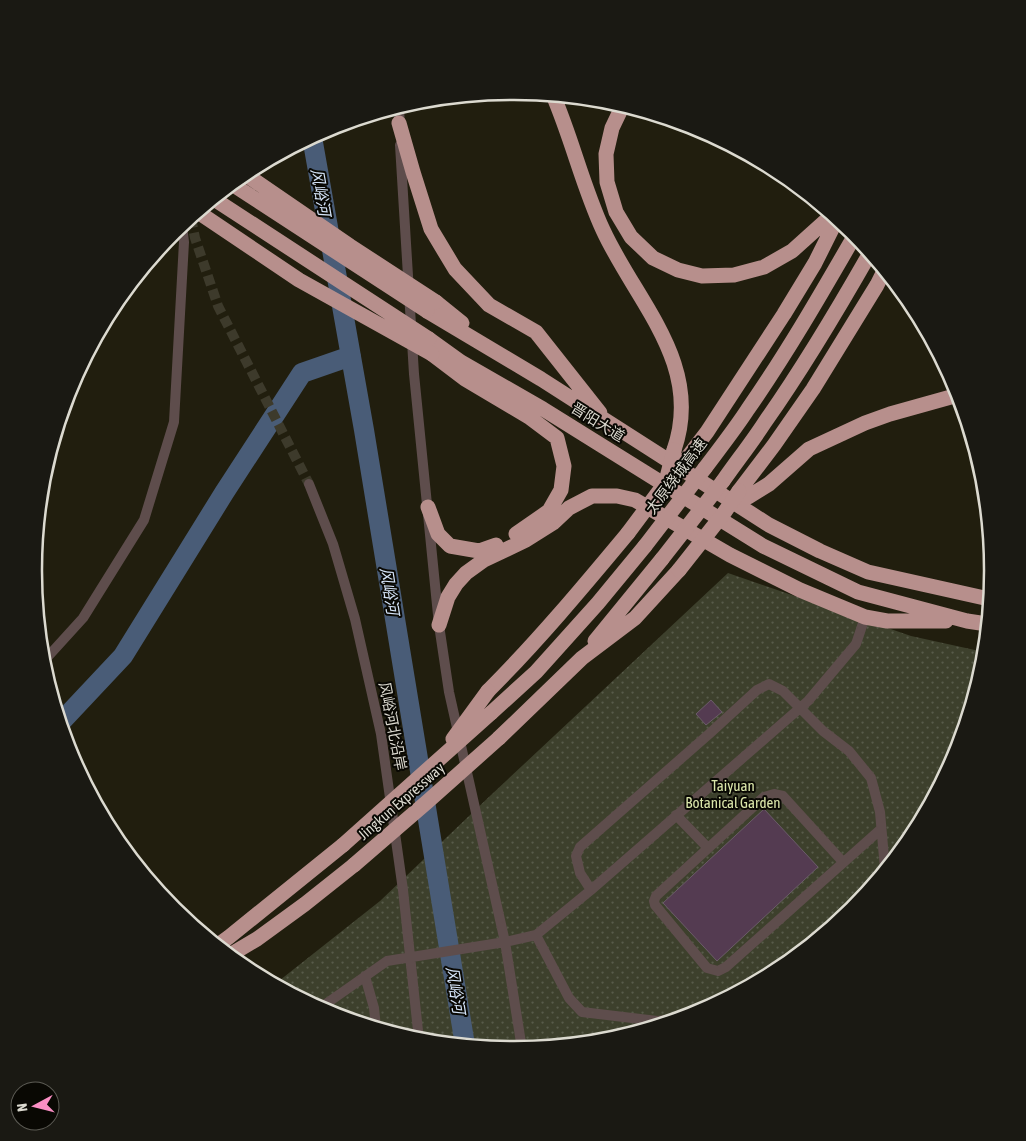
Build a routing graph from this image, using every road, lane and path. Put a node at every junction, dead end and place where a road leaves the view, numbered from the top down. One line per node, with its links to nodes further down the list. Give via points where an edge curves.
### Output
1 (556, 102): 20 (highway, bridge, via 603,230 659,327 676,369 681,415 678,440)
2 (620, 112): 9 (highway, via 606,154 608,182 616,212 631,237 653,258 678,270 702,276 734,275 764,267 792,251)
3 (399, 114): 4 (street)
4 (399, 122): 19 (highway, via 431,229 455,269 489,305 536,332); 23 (street, via 414,374)
5 (252, 179): 15 (highway, bridge)
6 (239, 188): 15 (highway, 晋阳大道, bridge)
7 (220, 203): 17 (highway, 晋阳大道, bridge)
8 (204, 216): 16 (highway, bridge, via 299,280)
9 (826, 220)
10 (833, 226): 20 (highway, bridge, via 784,314 707,432)
11 (183, 235): 29 (street, via 174,422 144,520 83,618)
12 (851, 243): 32 (highway, 太原绕城高速, bridge, via 748,410 645,546 536,672)
13 (866, 259): 30 (highway, bridge, via 766,422)
14 (881, 277): 22 (highway)
15 (432, 307): 19 (highway, 晋阳大道)
16 (432, 354): 17 (highway); 23 (highway, via 557,438 564,466 561,490 549,511 501,543 479,551 450,546 438,534)
17 (462, 362): 26 (highway, 晋阳大道, via 763,546 858,592)
18 (951, 398): 22 (highway, via 865,423 808,449 768,484)
19 (609, 424): 24 (highway, 晋阳大道, via 769,525 820,551 868,572)
20 (666, 482): 32 (highway, bridge, via 566,606 488,691)
21 (309, 484): 43 (street, 风峪河北沿岸, via 333,544 355,619 381,734)
22 (744, 494): 30 (highway, bridge, via 635,618)
23 (428, 507): 28 (street)
24 (982, 597)
25 (865, 617): 26 (highway, via 887,621); 28 (highway, via 800,590 730,555 635,500 592,496 569,508 526,540 484,560 466,573 448,597); 31 (street, via 856,644)
26 (967, 621): 27 (highway, 晋阳大道)
27 (980, 623)
28 (439, 625): 41 (street, via 449,692)
29 (51, 654)
30 (582, 658): 42 (highway, Jingkun Expressway, bridge, via 428,802 305,904)
31 (800, 708): 33 (street); 34 (street, via 849,751 871,778); 38 (street, via 784,691 770,684 757,690 580,847 576,856 580,873)
32 (435, 762): 40 (highway, Jingkun Expressway, bridge, via 343,845)
33 (676, 815): 35 (street); 38 (street)
34 (881, 829): 36 (street); 37 (street)
35 (708, 848): 37 (street, via 764,797 774,794 783,796); 37 (street, via 654,901 707,968 718,971)
36 (884, 859)
37 (843, 862)
38 (590, 890): 39 (street)
39 (536, 935): 41 (street); 47 (street, via 569,998 582,1012)
40 (223, 941)
41 (501, 943): 43 (street); 49 (street)
42 (237, 951)
43 (410, 957): 44 (street, via 387,961); 48 (street, 风峪河北沿岸)
44 (365, 976): 45 (street); 46 (street)
45 (328, 1003)
46 (375, 1020)
47 (646, 1021)
48 (418, 1031)
49 (520, 1041)

